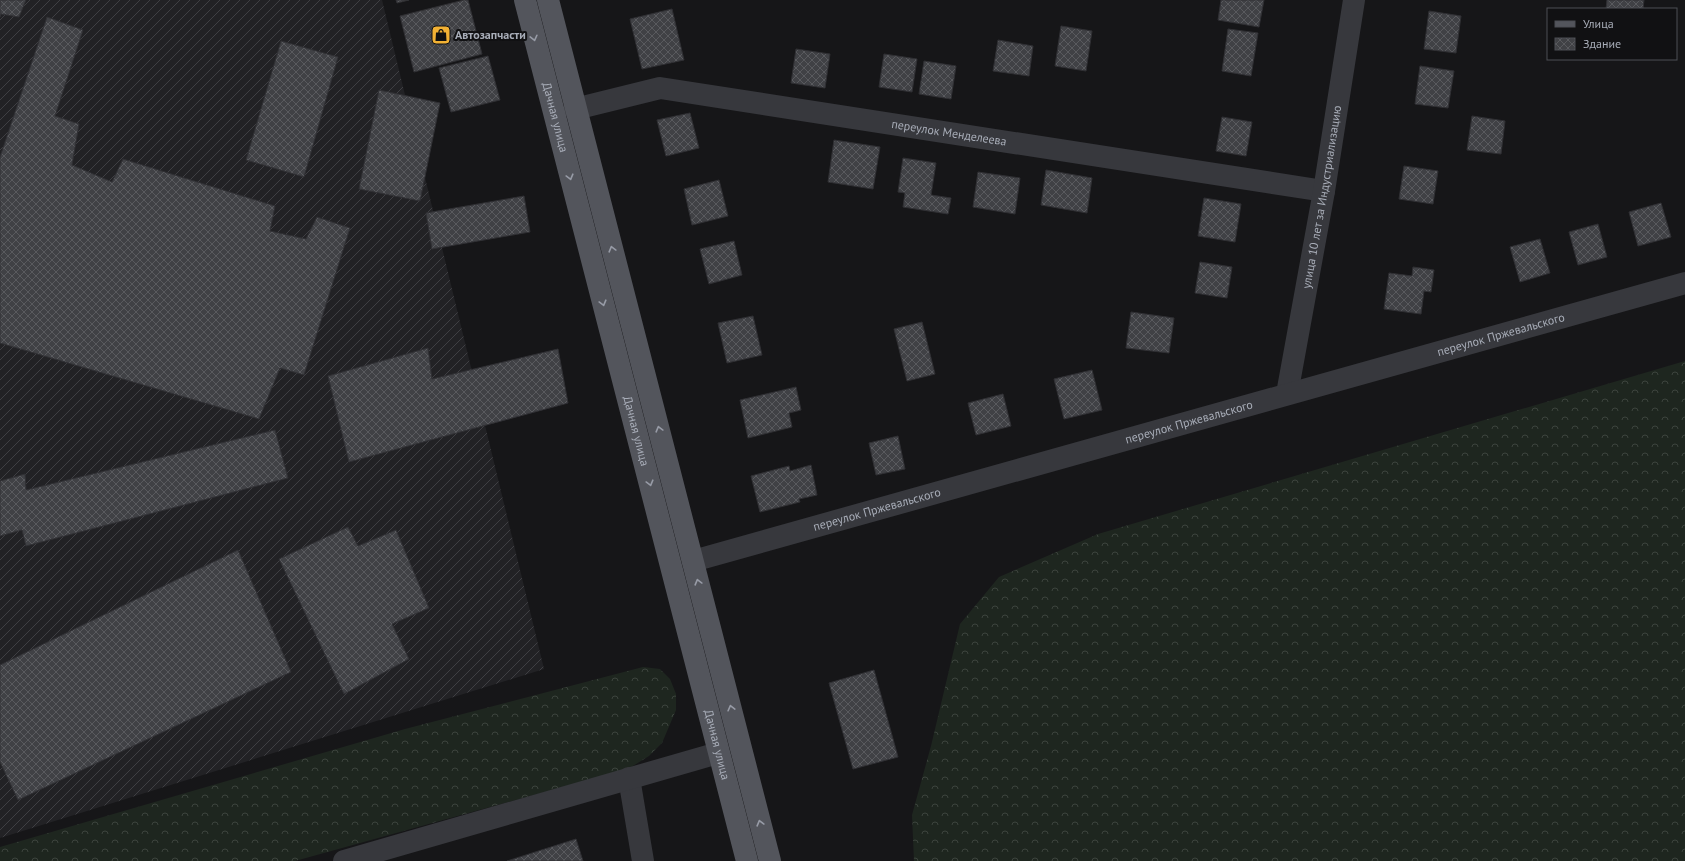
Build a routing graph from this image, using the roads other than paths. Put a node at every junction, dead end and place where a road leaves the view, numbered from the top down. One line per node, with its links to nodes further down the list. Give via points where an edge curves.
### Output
1 (525, 0): 5 (main road, Дачная улица, one-way to 5)
2 (548, 0): 4 (main road, Дачная улица)
3 (1354, 0): 6 (street, улица 10 лет за Индустриализацию)
4 (576, 109): 5 (main road); 6 (street, переулок Менделеева, via 660,88); 9 (main road, Дачная улица, one-way to 4)
5 (554, 115): 11 (main road, Дачная улица, one-way to 11)
6 (1324, 192): 8 (street, улица 10 лет за Индустриализацию)
7 (1685, 283): 8 (street, переулок Пржевальского)
8 (1287, 394): 9 (street, переулок Пржевальского)
9 (693, 562): 10 (main road, Дачная улица, one-way to 9)
10 (741, 746): 11 (main road); 16 (main road, Дачная улица, one-way to 10)
11 (718, 753): 12 (street); 15 (main road, Дачная улица)
12 (629, 778): 13 (street); 14 (street)
13 (344, 861)
14 (643, 861)
15 (747, 861)
16 (770, 861)

